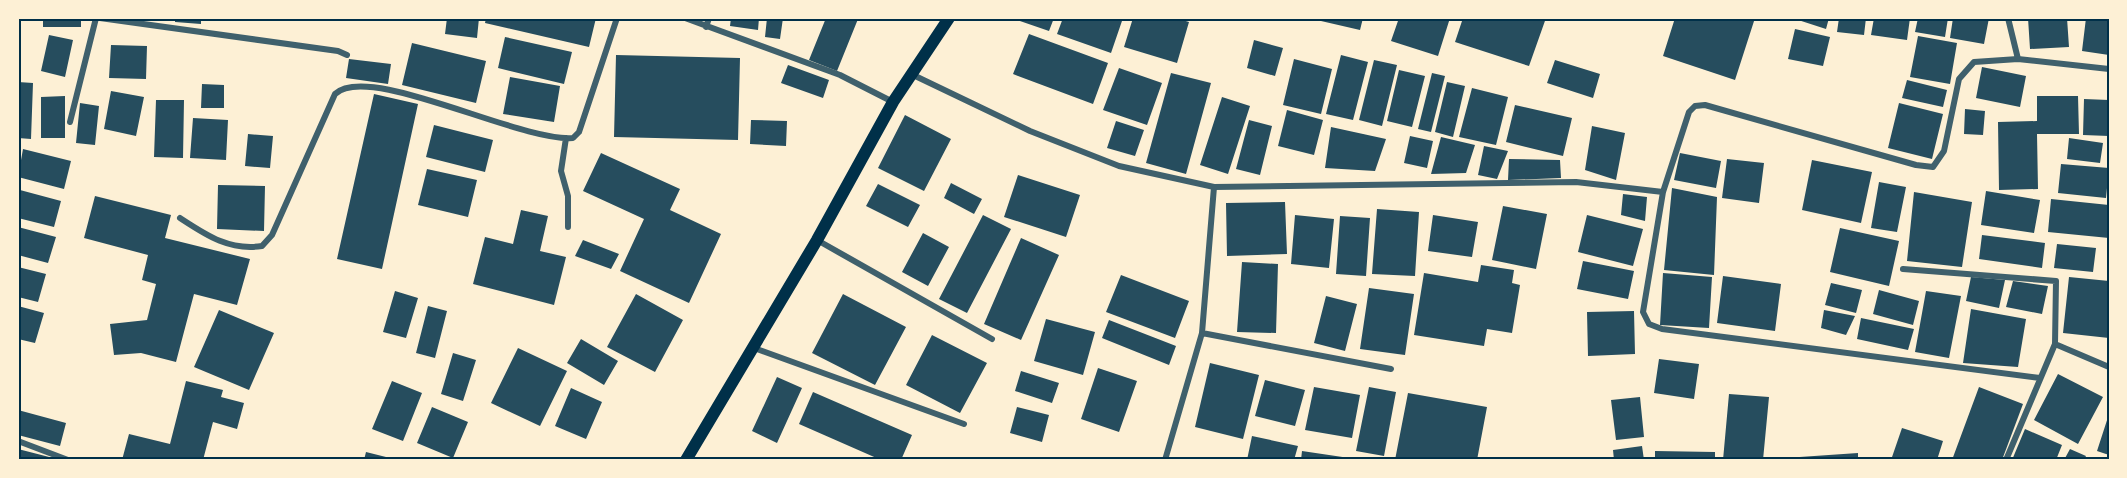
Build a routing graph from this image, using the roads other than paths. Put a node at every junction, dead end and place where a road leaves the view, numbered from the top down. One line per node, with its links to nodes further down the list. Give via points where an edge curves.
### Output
1 (98, 18): 8 (street); 13 (street)
2 (617, 18): 14 (street, via 579,132)
3 (685, 18): 7 (street)
4 (709, 18): 7 (street)
5 (949, 18): 11 (main road)
6 (2008, 18): 9 (street)
7 (706, 27): 12 (street, via 840,75)
8 (347, 55)
9 (2018, 59): 10 (street); 16 (street, via 1974,62 1959,79 1944,152 1933,167 1705,105 1695,106 1689,112)
10 (2109, 69)
11 (911, 74): 12 (main road); 15 (street, via 1030,131 1119,166)
12 (893, 102): 19 (main road)
13 (70, 122)
14 (566, 138): 17 (street, via 475,117 386,87 345,86 335,94 272,235 262,246 234,246 216,240); 18 (street, via 561,171 568,196)
15 (1214, 187): 16 (street, via 1576,182); 21 (street)
16 (1663, 192): 27 (street, via 1643,312 1649,324 1662,329)
17 (180, 218)
18 (568, 227)
19 (818, 240): 22 (street); 24 (main road)
20 (1903, 269): 23 (street, via 2056,281)
21 (1202, 333): 26 (street); 32 (street)
22 (992, 339)
23 (2055, 344): 25 (street); 27 (street)
24 (754, 348): 28 (street); 31 (main road)
25 (2109, 367)
26 (1390, 369)
27 (2040, 378): 33 (street)
28 (964, 424)
29 (18, 441): 30 (street)
30 (68, 460)
31 (686, 460)
32 (1165, 460)
33 (2006, 460)

